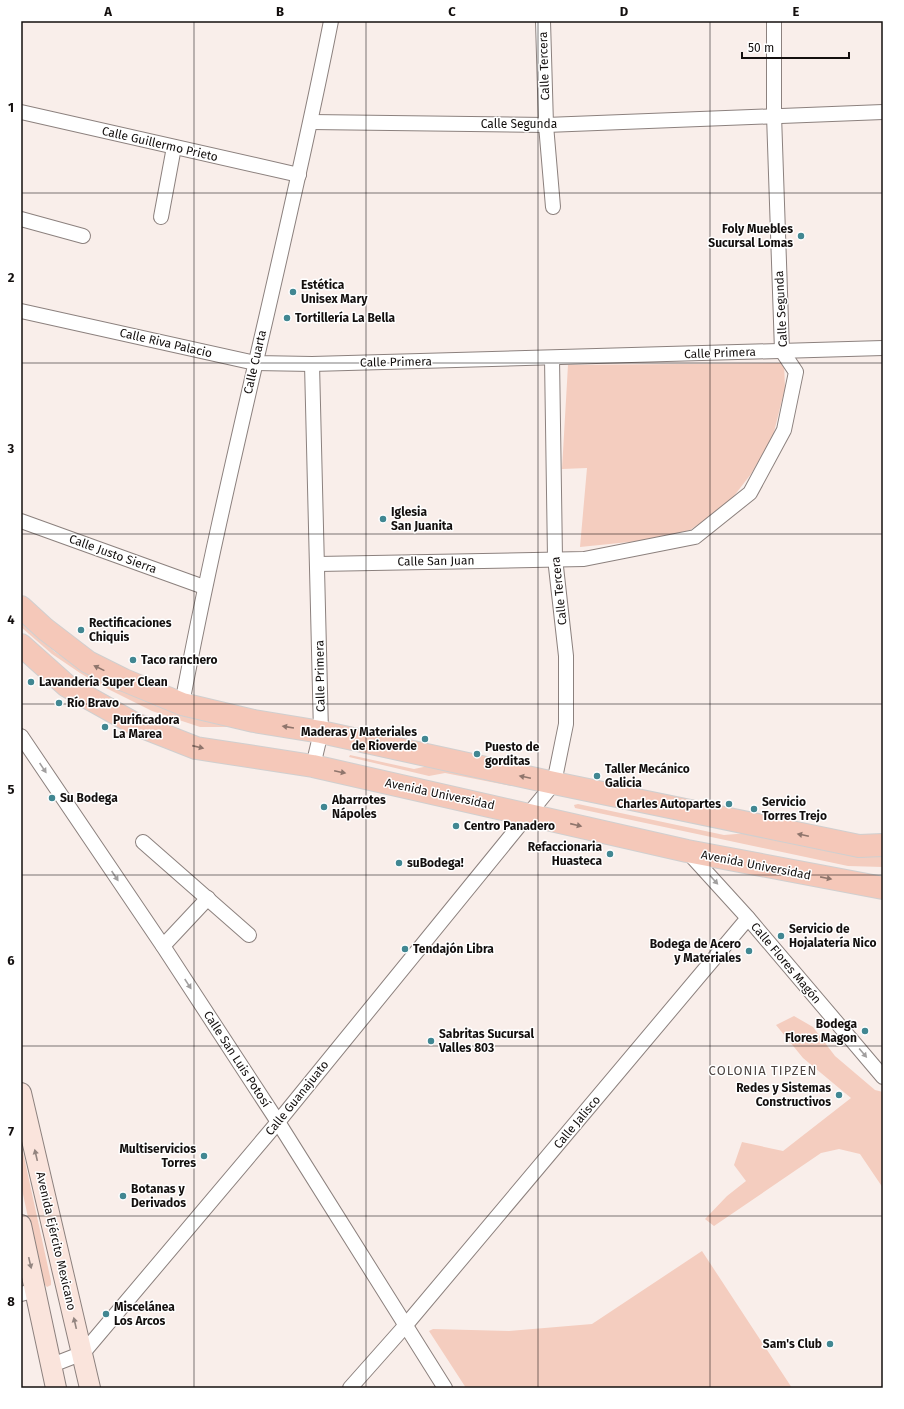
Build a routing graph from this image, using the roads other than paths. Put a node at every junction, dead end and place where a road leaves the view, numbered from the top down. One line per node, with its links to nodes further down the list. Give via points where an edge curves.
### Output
1 (330, 21): 7 (street, Calle Cuarta)
2 (543, 21): 8 (street, Calle Tercera)
3 (774, 21): 6 (street, Calle Segunda)
4 (21, 112): 9 (street, Calle Guillermo Prieto)
5 (883, 112): 6 (street, Calle Segunda)
6 (774, 116): 8 (street, Calle Segunda); 17 (street, Calle Segunda)
7 (311, 122): 8 (street, Calle Segunda); 10 (street, Calle Cuarta)
8 (546, 125): 11 (street, Calle Tercera)
9 (174, 147): 10 (street, Calle Guillermo Prieto); 12 (street)
10 (299, 175): 19 (street, Calle Cuarta)
11 (553, 207)
12 (161, 217)
13 (21, 219): 14 (street)
14 (83, 236)
15 (21, 311): 19 (street, Calle Riva Palacio)
16 (883, 348): 17 (street, Calle Primera)
17 (782, 351): 18 (street, Calle Primera); 22 (street, Calle Segunda, via 796,372 784,430 750,494 695,537 584,559)
18 (552, 358): 20 (street, Calle Primera); 22 (street, Calle Tercera)
19 (255, 363): 20 (street, Calle Riva Palacio); 24 (street, Calle Cuarta)
20 (312, 364): 23 (street, Calle Primera)
21 (21, 521): 24 (street, Calle Justo Sierra)
22 (555, 558): 23 (street, Calle San Juan); 31 (street, Calle Tercera, via 566,656 566,724)
23 (318, 564): 28 (street, Calle Primera)
24 (204, 586): 27 (street, Calle Cuarta)
25 (21, 607): 27 (main road, one-way to 25, via 88,662 44,629)
26 (21, 645): 30 (main road, Avenida Universidad, one-way to 30, via 67,686 135,724 196,748)
27 (182, 704): 28 (main road, one-way to 27, via 254,721)
28 (321, 732): 30 (street, Calle Primera); 31 (main road, one-way to 28)
29 (21, 736): 40 (street, Calle San Luis Potosí, one-way to 40)
30 (314, 766): 32 (main road, Avenida Universidad, one-way to 32)
31 (554, 783): 32 (street, Calle Tercera); 34 (main road, one-way to 31, via 859,846)
32 (528, 814): 35 (main road, Avenida Universidad, one-way to 35); 43 (street, Calle Guanajuato)
33 (143, 842): 37 (street)
34 (883, 845)
35 (688, 852): 36 (main road, Avenida Universidad, one-way to 36); 38 (street, Calle Flores Magón, one-way to 38)
36 (883, 888)
37 (208, 898): 39 (street); 40 (street)
38 (748, 918): 41 (street, Calle Flores Magón, one-way to 41); 46 (street, Calle Jalisco)
39 (249, 934)
40 (163, 946): 43 (street, Calle San Luis Potosí, one-way to 43)
41 (883, 1077)
42 (21, 1098): 47 (main road, Avenida Ejército Mexicano, one-way to 42)
43 (278, 1122): 46 (street, Calle San Luis Potosí); 47 (street, Calle Guanajuato)
44 (21, 1225): 45 (main road, one-way to 45)
45 (29, 1292): 48 (main road)
46 (405, 1326): 51 (street, Calle Jalisco); 52 (street, Calle San Luis Potosí)
47 (83, 1353): 48 (street, Calle Guanajuato); 50 (main road, Avenida Ejército Mexicano)
48 (52, 1365): 49 (main road)
49 (56, 1388)
50 (90, 1388)
51 (350, 1388)
52 (445, 1388)

